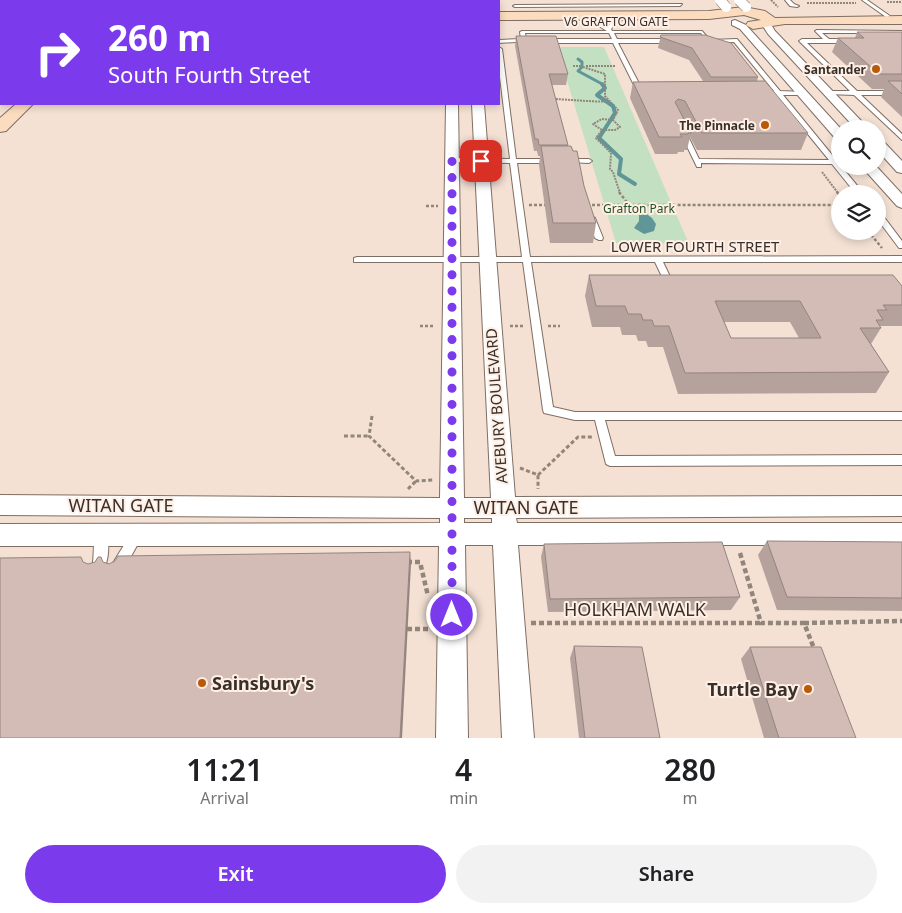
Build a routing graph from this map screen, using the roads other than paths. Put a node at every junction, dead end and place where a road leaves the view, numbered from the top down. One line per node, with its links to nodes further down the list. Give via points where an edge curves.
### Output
1 (592, 0): 4 (lane)
2 (788, 1): 8 (lane)
3 (866, 1): 14 (lane)
4 (599, 3): 6 (lane); 7 (lane); 11 (lane); 12 (lane)
5 (743, 3): 13 (street)
6 (515, 6)
7 (680, 6)
8 (797, 6)
9 (727, 13): 12 (street, V6 GRAFTON GATE); 13 (street, V6 GRAFTON GATE, via 752,25); 31 (street)
10 (500, 16): 11 (street, V6 GRAFTON GATE)
11 (590, 18): 12 (street, V6 GRAFTON GATE); 15 (street, V6 GRAFTON GATE); 16 (lane)
12 (620, 18): 16 (lane)
13 (763, 18): 14 (street); 32 (street, via 770,32)
14 (897, 20)
15 (500, 21)
16 (610, 30): 18 (lane, via 522,32); 19 (lane); 22 (lane, via 702,32)
17 (902, 32): 23 (lane, via 817,31)
18 (524, 40): 19 (lane); 25 (lane)
19 (615, 41): 20 (lane); 28 (lane, via 641,93)
20 (680, 41)
21 (698, 41): 22 (lane)
22 (708, 41): 30 (lane, via 734,40)
23 (828, 41): 24 (lane); 33 (lane, via 802,41)
24 (856, 41)
25 (500, 42)
26 (500, 64): 27 (lane)
27 (502, 93): 49 (lane)
28 (650, 93)
29 (768, 93): 30 (lane)
30 (776, 93): 31 (lane); 44 (lane)
31 (802, 93): 32 (street); 39 (street)
32 (829, 93): 33 (lane); 38 (street)
33 (856, 93): 34 (lane); 42 (lane)
34 (902, 93)
35 (24, 105): 41 (street)
36 (452, 105): 45 (street)
37 (478, 105): 46 (street, AVEBURY BOULEVARD)
38 (854, 120)
39 (831, 125)
40 (680, 126): 50 (lane, via 698,164)
41 (0, 127)
42 (902, 138)
43 (886, 152): 51 (street)
44 (831, 158)
45 (452, 160): 46 (lane); 63 (street)
46 (481, 161): 49 (lane); 64 (street, AVEBURY BOULEVARD)
47 (578, 161): 48 (lane); 49 (lane); 52 (lane)
48 (589, 161)
49 (513, 162): 65 (lane)
50 (831, 162)
51 (902, 169)
52 (580, 170)
53 (845, 175): 55 (lane)
54 (876, 175): 56 (street)
55 (853, 185)
56 (902, 203)
57 (590, 213): 59 (lane)
58 (886, 225): 60 (lane)
59 (599, 238)
60 (902, 246)
61 (902, 259): 66 (lane, LOWER FOURTH STREET)
62 (357, 260): 63 (lane, LOWER FOURTH STREET)
63 (452, 260): 64 (lane, LOWER FOURTH STREET); 74 (street)
64 (488, 260): 65 (lane, LOWER FOURTH STREET); 72 (street, AVEBURY BOULEVARD)
65 (526, 260): 66 (lane, LOWER FOURTH STREET); 68 (lane, via 548,410 575,416)
66 (654, 260): 67 (lane)
67 (667, 288)
68 (599, 416): 69 (lane); 70 (lane, via 610,461)
69 (902, 416)
70 (902, 460)
71 (0, 505): 74 (street, WITAN GATE)
72 (503, 506): 73 (street, WITAN GATE); 74 (street, WITAN GATE); 77 (street, AVEBURY BOULEVARD)
73 (902, 506)
74 (452, 508): 80 (street)
75 (902, 534): 77 (street, WITAN GATE)
76 (0, 535): 78 (street, WITAN GATE)
77 (505, 535): 80 (street, WITAN GATE); 84 (street, AVEBURY BOULEVARD)
78 (101, 536): 79 (street, WITAN GATE); 81 (lane)
79 (136, 536): 80 (street, WITAN GATE); 82 (lane)
80 (452, 536): 83 (street)
81 (98, 568)
82 (117, 568)
83 (452, 738)
84 (518, 738)

